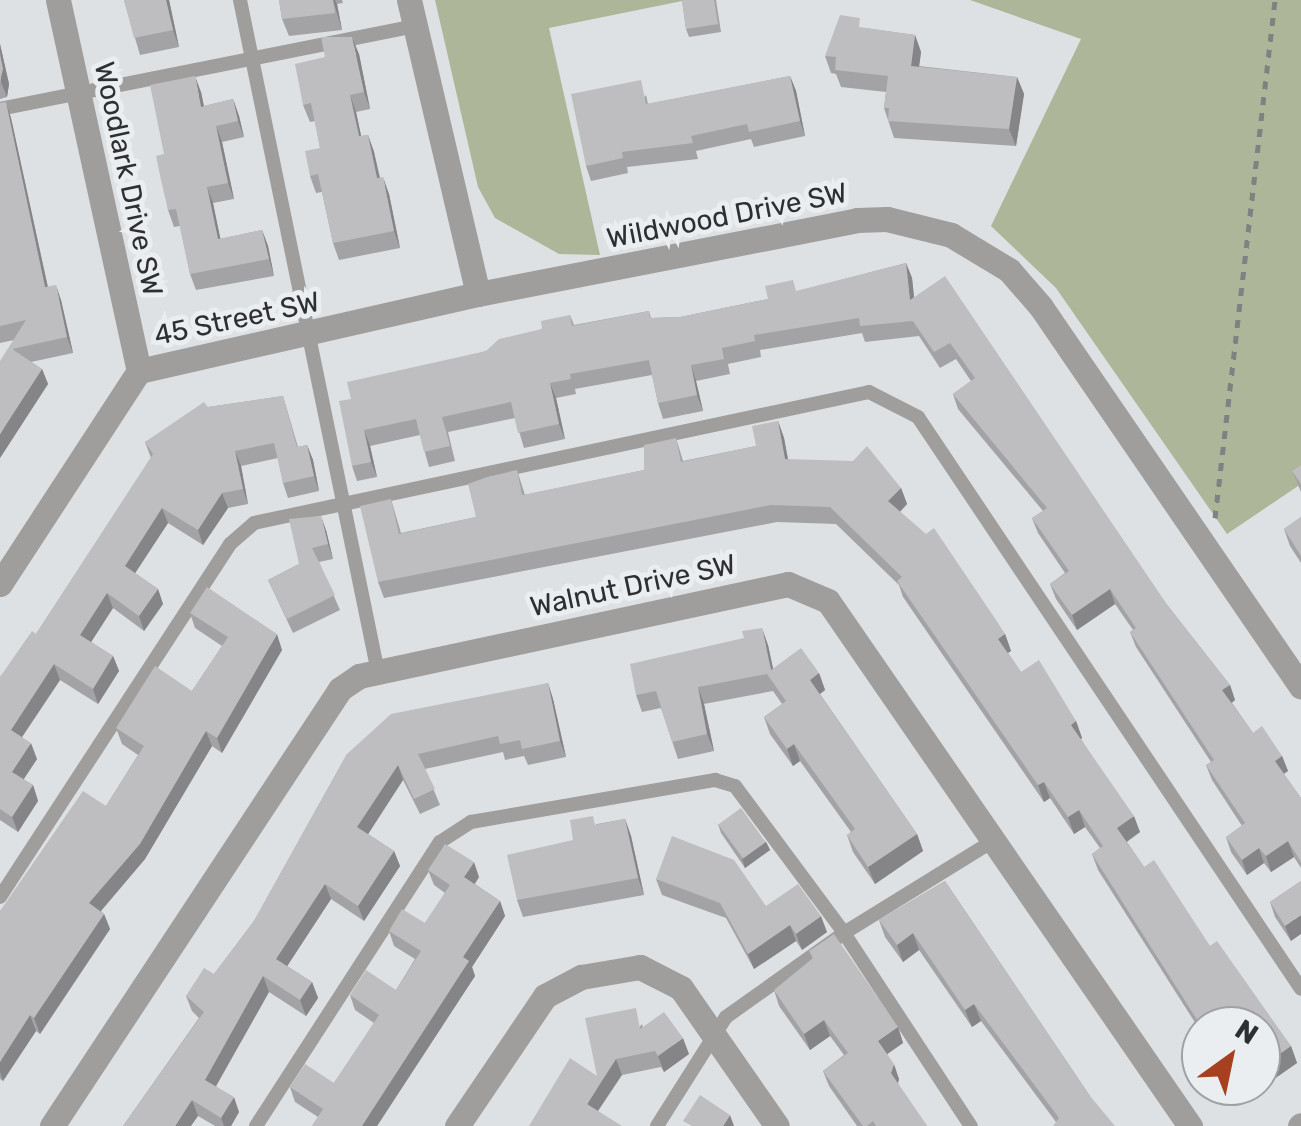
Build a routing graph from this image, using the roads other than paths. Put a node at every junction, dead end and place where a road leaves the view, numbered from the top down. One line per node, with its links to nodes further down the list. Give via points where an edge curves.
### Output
1 (58, 0): 6 (street, Woodlark Drive SW)
2 (240, 0): 5 (lane)
3 (409, 0): 4 (street)
4 (415, 26): 5 (lane); 8 (street)
5 (251, 58): 6 (lane); 9 (lane)
6 (78, 94): 7 (lane); 10 (street, Woodlark Drive SW)
7 (0, 109)
8 (478, 294): 9 (street, 45 Street SW); 14 (street, Wildwood Drive SW, via 856,220 887,219 951,235 1009,270 1041,307)
9 (304, 337): 10 (street, 45 Street SW); 11 (lane)
10 (139, 371): 12 (street, 45 Street SW)
11 (341, 503): 13 (lane); 16 (lane, via 254,523 230,544); 18 (lane, via 869,392 898,405 918,417)
12 (0, 584)
13 (378, 672): 15 (street, Walnut Drive SW, via 763,588 810,589 835,611); 20 (street, Walnut Drive SW, via 340,689 318,714)
14 (1301, 688)
15 (993, 841): 17 (lane); 26 (street, Walnut Drive SW)
16 (0, 898)
17 (844, 932): 19 (lane, via 726,1017); 21 (lane, via 734,786 715,780 470,822 440,842); 25 (lane)
18 (1301, 989)
19 (715, 1035): 22 (street, via 670,977 640,967 581,976 534,1008); 23 (lane); 24 (street)
20 (52, 1126)
21 (256, 1126)
22 (457, 1126)
23 (657, 1126)
24 (777, 1126)
25 (971, 1126)
26 (1190, 1126)

